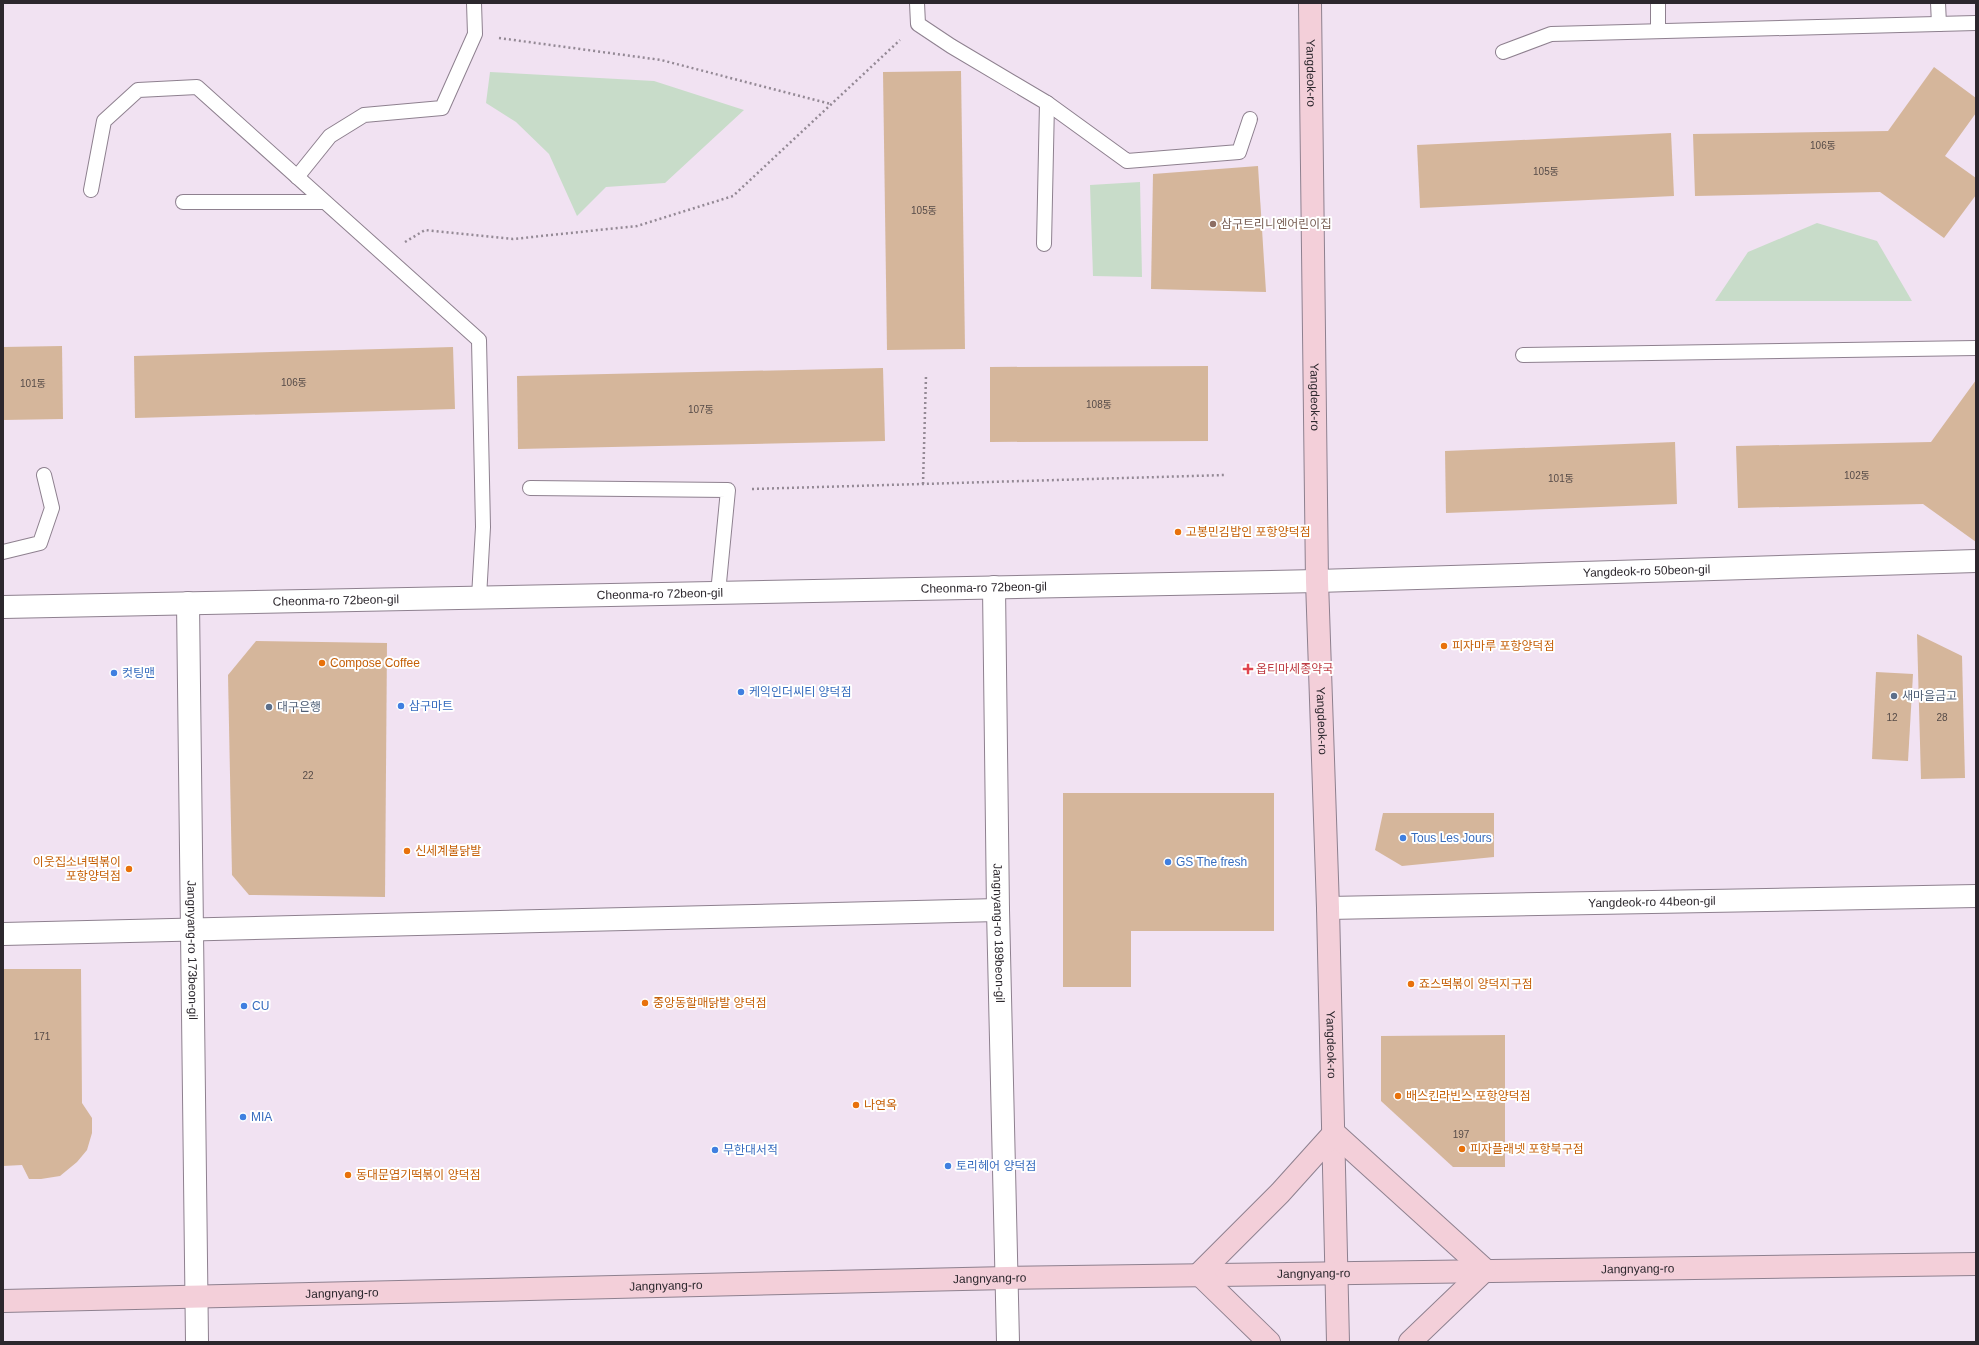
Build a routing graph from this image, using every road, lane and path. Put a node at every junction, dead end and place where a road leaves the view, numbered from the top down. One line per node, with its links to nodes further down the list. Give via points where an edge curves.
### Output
1 (474, 3): 10 (lane)
2 (917, 3): 7 (lane)
3 (1310, 3): 31 (street, Yangdeok-ro)
4 (1658, 3): 9 (lane)
5 (1938, 3): 8 (lane)
6 (1976, 23): 8 (lane)
7 (918, 24): 12 (lane); 13 (path)
8 (1939, 24): 9 (lane)
9 (1658, 32): 11 (lane, via 1551,34)
10 (475, 34): 13 (path, via 661,60); 15 (lane, via 442,108 364,115 330,136)
11 (1502, 52)
12 (1047, 103): 14 (lane, via 1127,162 1239,152); 19 (lane)
13 (832, 104): 20 (path, via 733,196 637,226 513,240 425,230)
14 (1250, 119)
15 (297, 177): 16 (lane, via 197,87 138,90 104,120); 18 (lane)
16 (91, 190)
17 (183, 202): 18 (lane)
18 (324, 202): 20 (lane)
19 (1044, 244)
20 (384, 254): 34 (lane, via 479,340 483,527)
21 (1976, 348): 22 (lane)
22 (1523, 354)
23 (926, 376): 26 (path)
24 (44, 475): 29 (lane, via 52,508 40,543)
25 (1226, 475): 26 (path)
26 (923, 484): 28 (path)
27 (530, 488): 28 (lane)
28 (728, 490): 33 (lane)
29 (3, 552)
30 (1976, 561): 31 (street, Yangdeok-ro 50beon-gil)
31 (1317, 581): 32 (street, Cheonma-ro 72beon-gil); 38 (street, Yangdeok-ro)
32 (994, 587): 33 (street, Cheonma-ro 72beon-gil); 39 (street, Jangnyang-ro 189beon-gil)
33 (718, 593): 34 (street, Cheonma-ro 72beon-gil)
34 (479, 597): 35 (street, Cheonma-ro 72beon-gil)
35 (188, 603): 36 (street, Cheonma-ro 72beon-gil); 40 (street, Jangnyang-ro 173beon-gil)
36 (3, 607)
37 (1976, 896): 38 (street, Yangdeok-ro 44beon-gil)
38 (1328, 908): 42 (street, Yangdeok-ro)
39 (998, 910): 40 (street); 47 (street, Jangnyang-ro 189beon-gil)
40 (192, 930): 41 (street); 48 (street, Jangnyang-ro 173beon-gil)
41 (3, 934)
42 (1334, 1133): 44 (street); 45 (street, Yangdeok-ro); 46 (street)
43 (1976, 1264): 44 (street, Jangnyang-ro)
44 (1485, 1270): 45 (street, Jangnyang-ro); 54 (street)
45 (1336, 1272): 46 (street, Jangnyang-ro); 53 (street, Yangdeok-ro)
46 (1200, 1274): 47 (street, Jangnyang-ro); 52 (street)
47 (1007, 1278): 48 (street, Jangnyang-ro); 51 (street, Jangnyang-ro 189beon-gil)
48 (196, 1296): 49 (street, Jangnyang-ro); 50 (street, Jangnyang-ro 173beon-gil)
49 (3, 1300)
50 (198, 1342)
51 (1008, 1342)
52 (1269, 1342)
53 (1338, 1342)
54 (1410, 1342)

